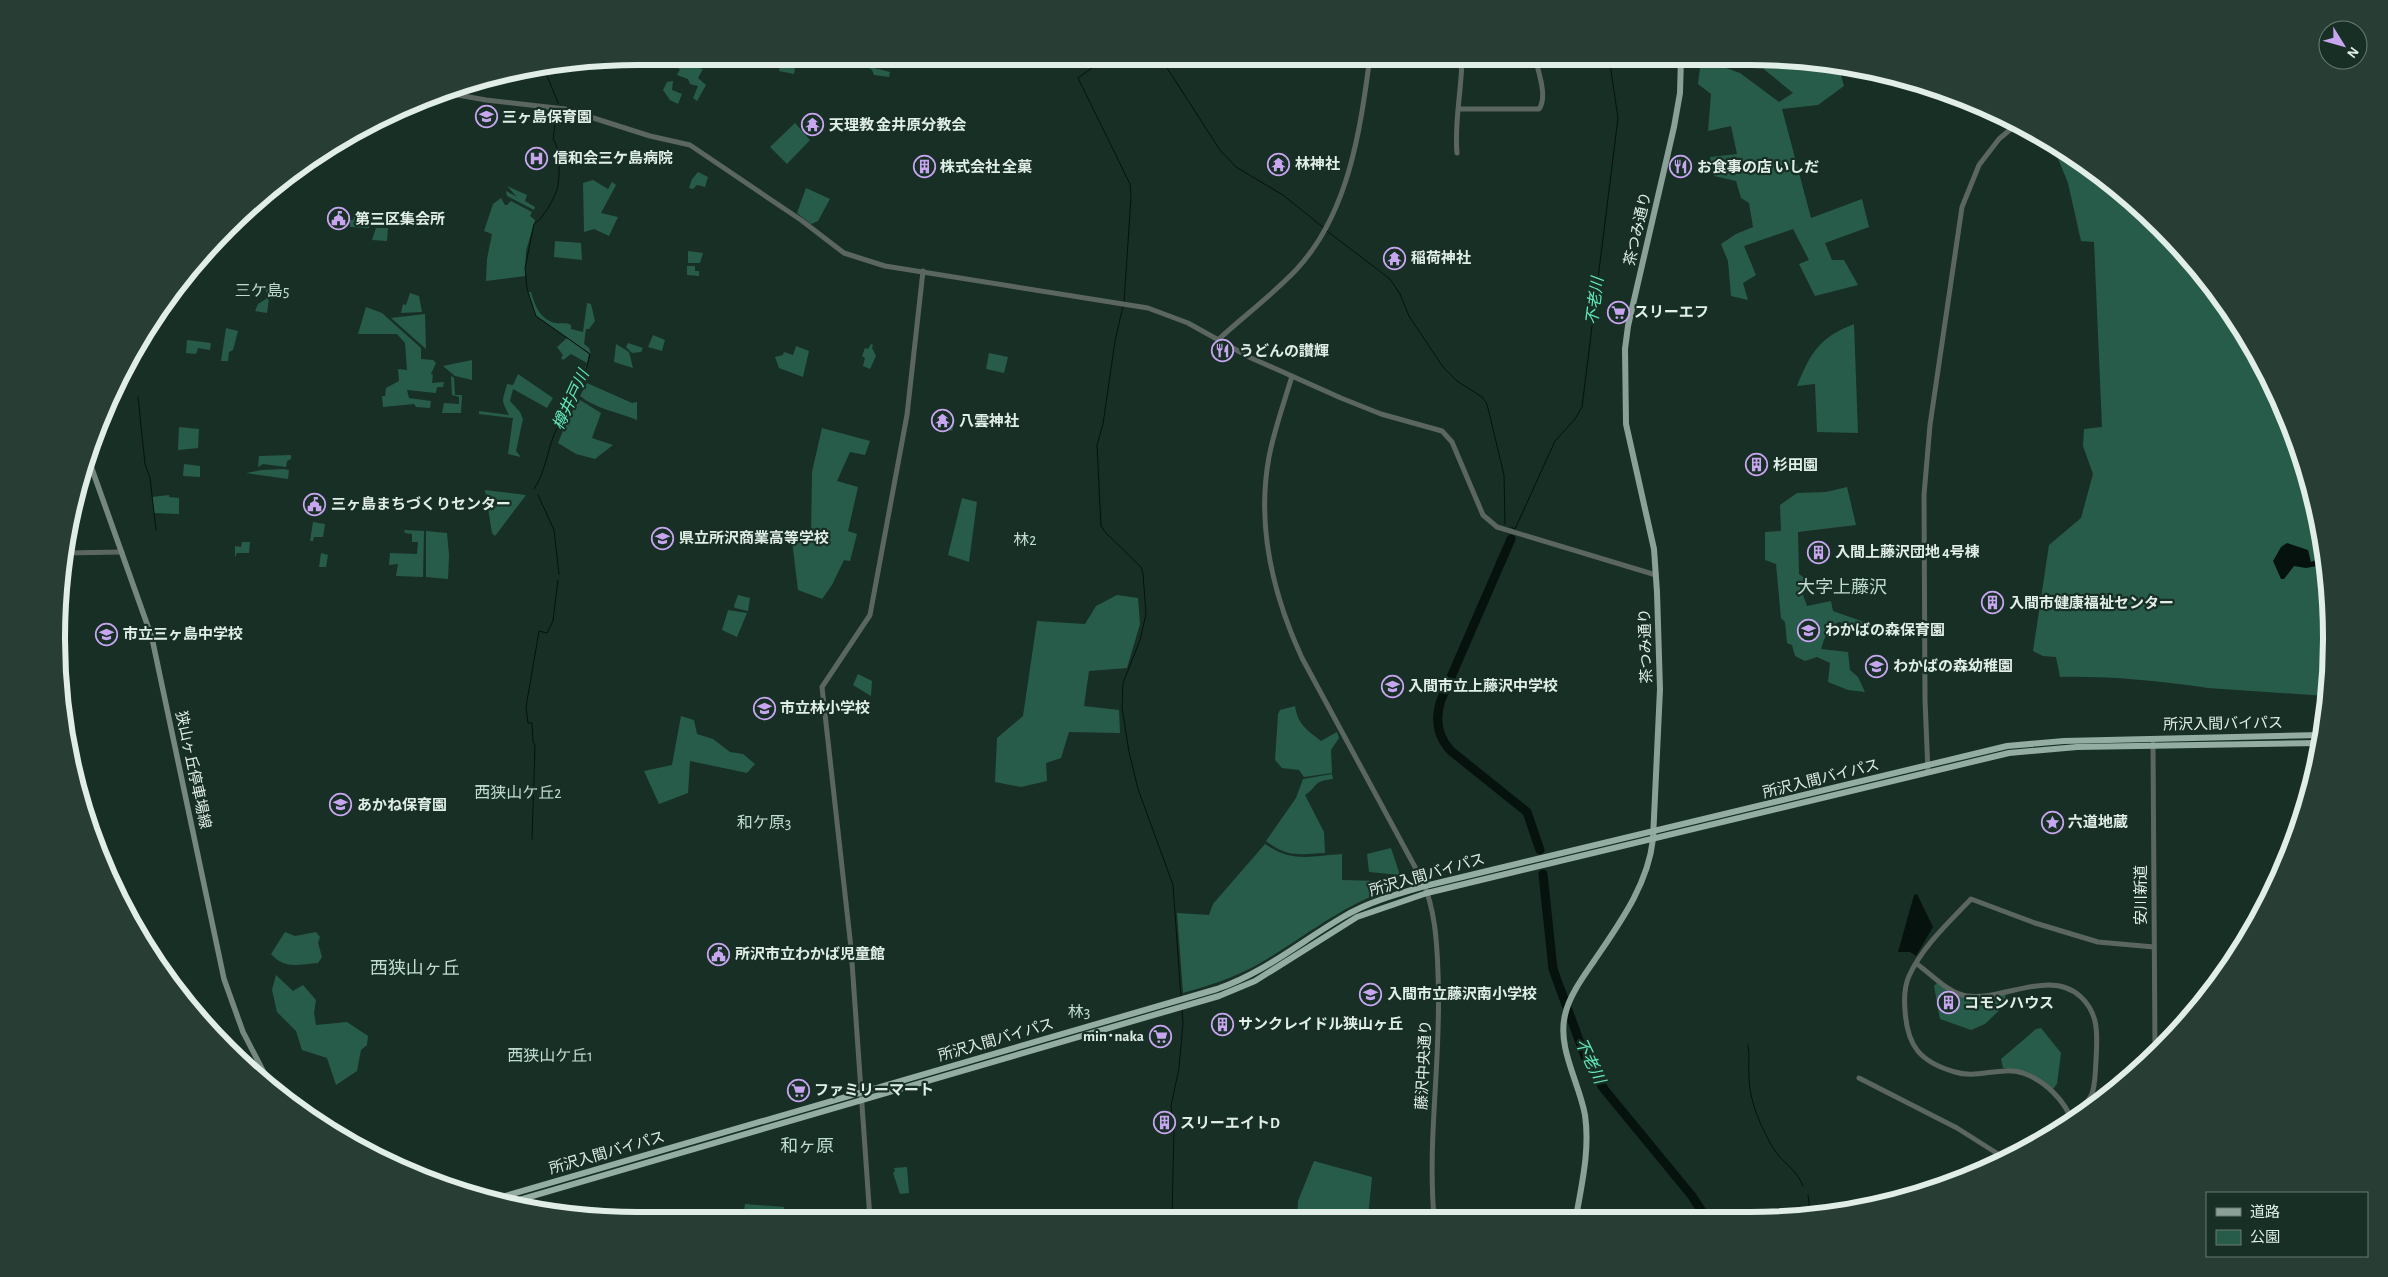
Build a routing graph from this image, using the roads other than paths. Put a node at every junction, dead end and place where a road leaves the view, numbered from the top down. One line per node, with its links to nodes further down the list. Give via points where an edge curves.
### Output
1 (1369, 65): 10 (street, via 1355,151 1325,229 1292,274)
2 (1461, 65): 6 (street)
3 (1538, 65): 6 (street, via 1542,89 1539,109)
4 (1682, 65): 15 (main road, 茶つみ通り, via 1674,127 1625,349 1626,424 1652,538)
5 (456, 95): 9 (street, via 565,109 690,145 844,253 885,266)
6 (1458, 109): 8 (street)
7 (2011, 129): 20 (street, via 1999,139 1979,166 1962,207 1930,425 1924,494)
8 (1457, 152)
9 (923, 272): 10 (street, via 1168,314); 32 (street, via 908,414 870,615 822,687 851,948)
10 (1219, 339): 11 (street)
11 (1292, 376): 15 (street, via 1381,414 1442,431 1452,442 1484,514 1497,526); 24 (street, 藤沢中央通り, via 1272,442 1264,492 1268,559 1277,598 1302,658)
12 (91, 467): 13 (main road, 狭山ヶ丘停車場線)
13 (122, 552): 14 (street); 30 (main road, 狭山ヶ丘停車場線, via 152,638 224,979 243,1032)
14 (72, 553)
15 (1656, 575): 21 (main road, 茶つみ通り, via 1660,674)
16 (2314, 735): 17 (highway, 所沢入間バイパス)
17 (2152, 738): 19 (street, 安川新道); 20 (highway, 所沢入間バイパス, via 2007,746)
18 (2313, 743): 19 (highway, 所沢入間バイパス)
19 (2153, 746): 20 (highway, 所沢入間バイパス, via 2039,749); 26 (street, 安川新道)
20 (1928, 769): 21 (highway, 所沢入間バイパス); 22 (highway, 所沢入間バイパス)
21 (1654, 831): 22 (main road, 茶つみ通り); 23 (highway, 所沢入間バイパス, via 1547,857)
22 (1653, 840): 23 (highway, 所沢入間バイパス); 40 (main road, 茶つみ通り, via 1651,858 1639,888 1581,980 1565,1012 1566,1048 1582,1101 1586,1127 1586,1160)
23 (1532, 865): 24 (highway, 所沢入間バイパス); 25 (highway, 所沢入間バイパス)
24 (1425, 886): 25 (street, 藤沢中央通り); 28 (highway, 所沢入間バイパス, via 1354,911 1252,975)
25 (1427, 893): 28 (highway, 所沢入間バイパス, via 1357,917 1256,981 1219,996); 39 (street, 藤沢中央通り, via 1435,935 1440,1004 1432,1156)
26 (2154, 947): 27 (street, via 2098,942 1971,899); 29 (street, 安川新道)
27 (1917, 964): 33 (street, via 1953,991 1967,996 2048,984 2063,986 2080,996 2090,1008 2098,1032 2094,1090); 34 (street, via 1909,976 1904,995 1907,1033 1918,1052 1938,1066 1960,1074 2006,1070 2028,1075 2053,1092)
28 (1180, 1004): 32 (highway, 所沢入間バイパス)
29 (2155, 1044)
30 (265, 1074)
31 (1859, 1078): 35 (street, via 1950,1124)
32 (861, 1097): 36 (highway, 所沢入間バイパス); 37 (highway, 所沢入間バイパス); 38 (street)
33 (2087, 1101)
34 (2070, 1114)
35 (1999, 1155)
36 (506, 1196)
37 (520, 1199)
38 (869, 1212)
39 (1434, 1212)
40 (1577, 1212)

